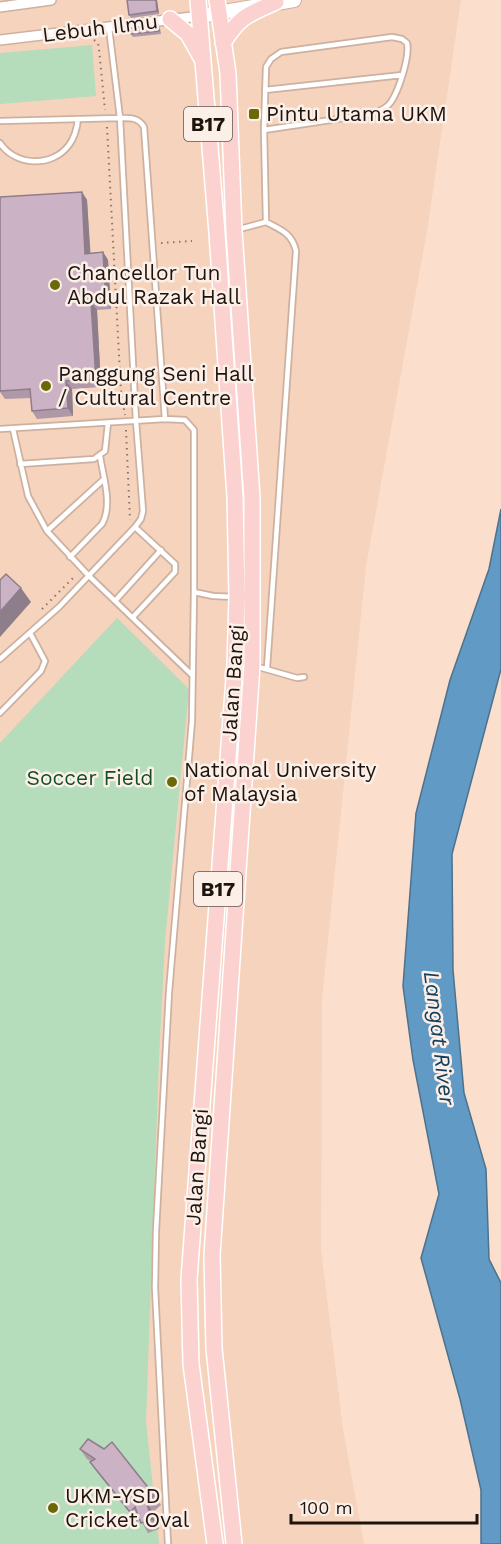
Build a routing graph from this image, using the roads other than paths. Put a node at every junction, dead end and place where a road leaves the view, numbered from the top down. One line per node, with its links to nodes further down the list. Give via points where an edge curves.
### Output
1 (51, 0): 4 (street, Lebuh Ilmu)
2 (294, 0): 3 (main road)
3 (276, 2): 5 (main road); 10 (main road, via 243,17)
4 (0, 7)
5 (218, 7): 6 (main road); 10 (main road, Jalan Bangi / B17)
6 (199, 8): 7 (street, Lebuh Ilmu); 11 (main road, Jalan Bangi / B17)
7 (170, 19): 8 (street, Lebuh Ilmu); 11 (main road, via 188,34)
8 (109, 26): 9 (street, Lebuh Ilmu); 14 (lane)
9 (0, 40)
10 (223, 44): 20 (main road, Jalan Bangi / B17, via 230,107)
11 (203, 62): 35 (main road, Jalan Bangi / B17, via 235,497)
12 (402, 75): 13 (lane); 13 (lane, via 409,51 407,43 392,37 281,52 267,68); 17 (lane, via 392,101 383,110)
13 (265, 90): 17 (lane)
14 (120, 118): 15 (lane); 21 (lane, via 134,118 144,127); 22 (lane)
15 (78, 119): 16 (lane); 18 (lane, via 69,146 44,161 29,162 15,157)
16 (0, 121)
17 (264, 130): 19 (lane)
18 (0, 143)
19 (266, 222): 20 (lane); 40 (lane, via 284,231 296,251)
20 (234, 231): 40 (main road, Jalan Bangi / B17)
21 (165, 419): 22 (lane); 34 (lane, via 185,420 194,430)
22 (136, 421): 23 (lane); 29 (lane, via 143,511)
23 (108, 423): 25 (lane); 26 (lane, via 106,445)
24 (0, 429): 25 (lane)
25 (13, 429): 27 (lane)
26 (100, 456): 27 (lane); 28 (lane)
27 (20, 464): 30 (lane, via 28,496)
28 (103, 480): 30 (lane); 32 (lane, via 106,518)
29 (135, 527): 31 (lane); 33 (lane)
30 (47, 531): 32 (lane)
31 (161, 550): 36 (lane); 37 (lane, via 175,564 175,572)
32 (70, 556): 33 (lane)
33 (89, 576): 36 (lane); 38 (lane)
34 (194, 592): 35 (lane); 41 (lane)
35 (237, 597): 45 (main road, Jalan Bangi / B17, via 189,1279 191,1364)
36 (115, 601): 37 (lane)
37 (133, 617): 41 (lane)
38 (30, 633): 39 (lane); 43 (lane, via 45,662 41,671)
39 (0, 659)
40 (260, 667): 42 (lane); 46 (main road, Jalan Bangi / B17, via 212,1255 214,1348)
41 (192, 675): 44 (lane, via 156,1231 155,1288)
42 (304, 677)
43 (0, 712)
44 (168, 1544)
45 (215, 1544)
46 (234, 1544)

